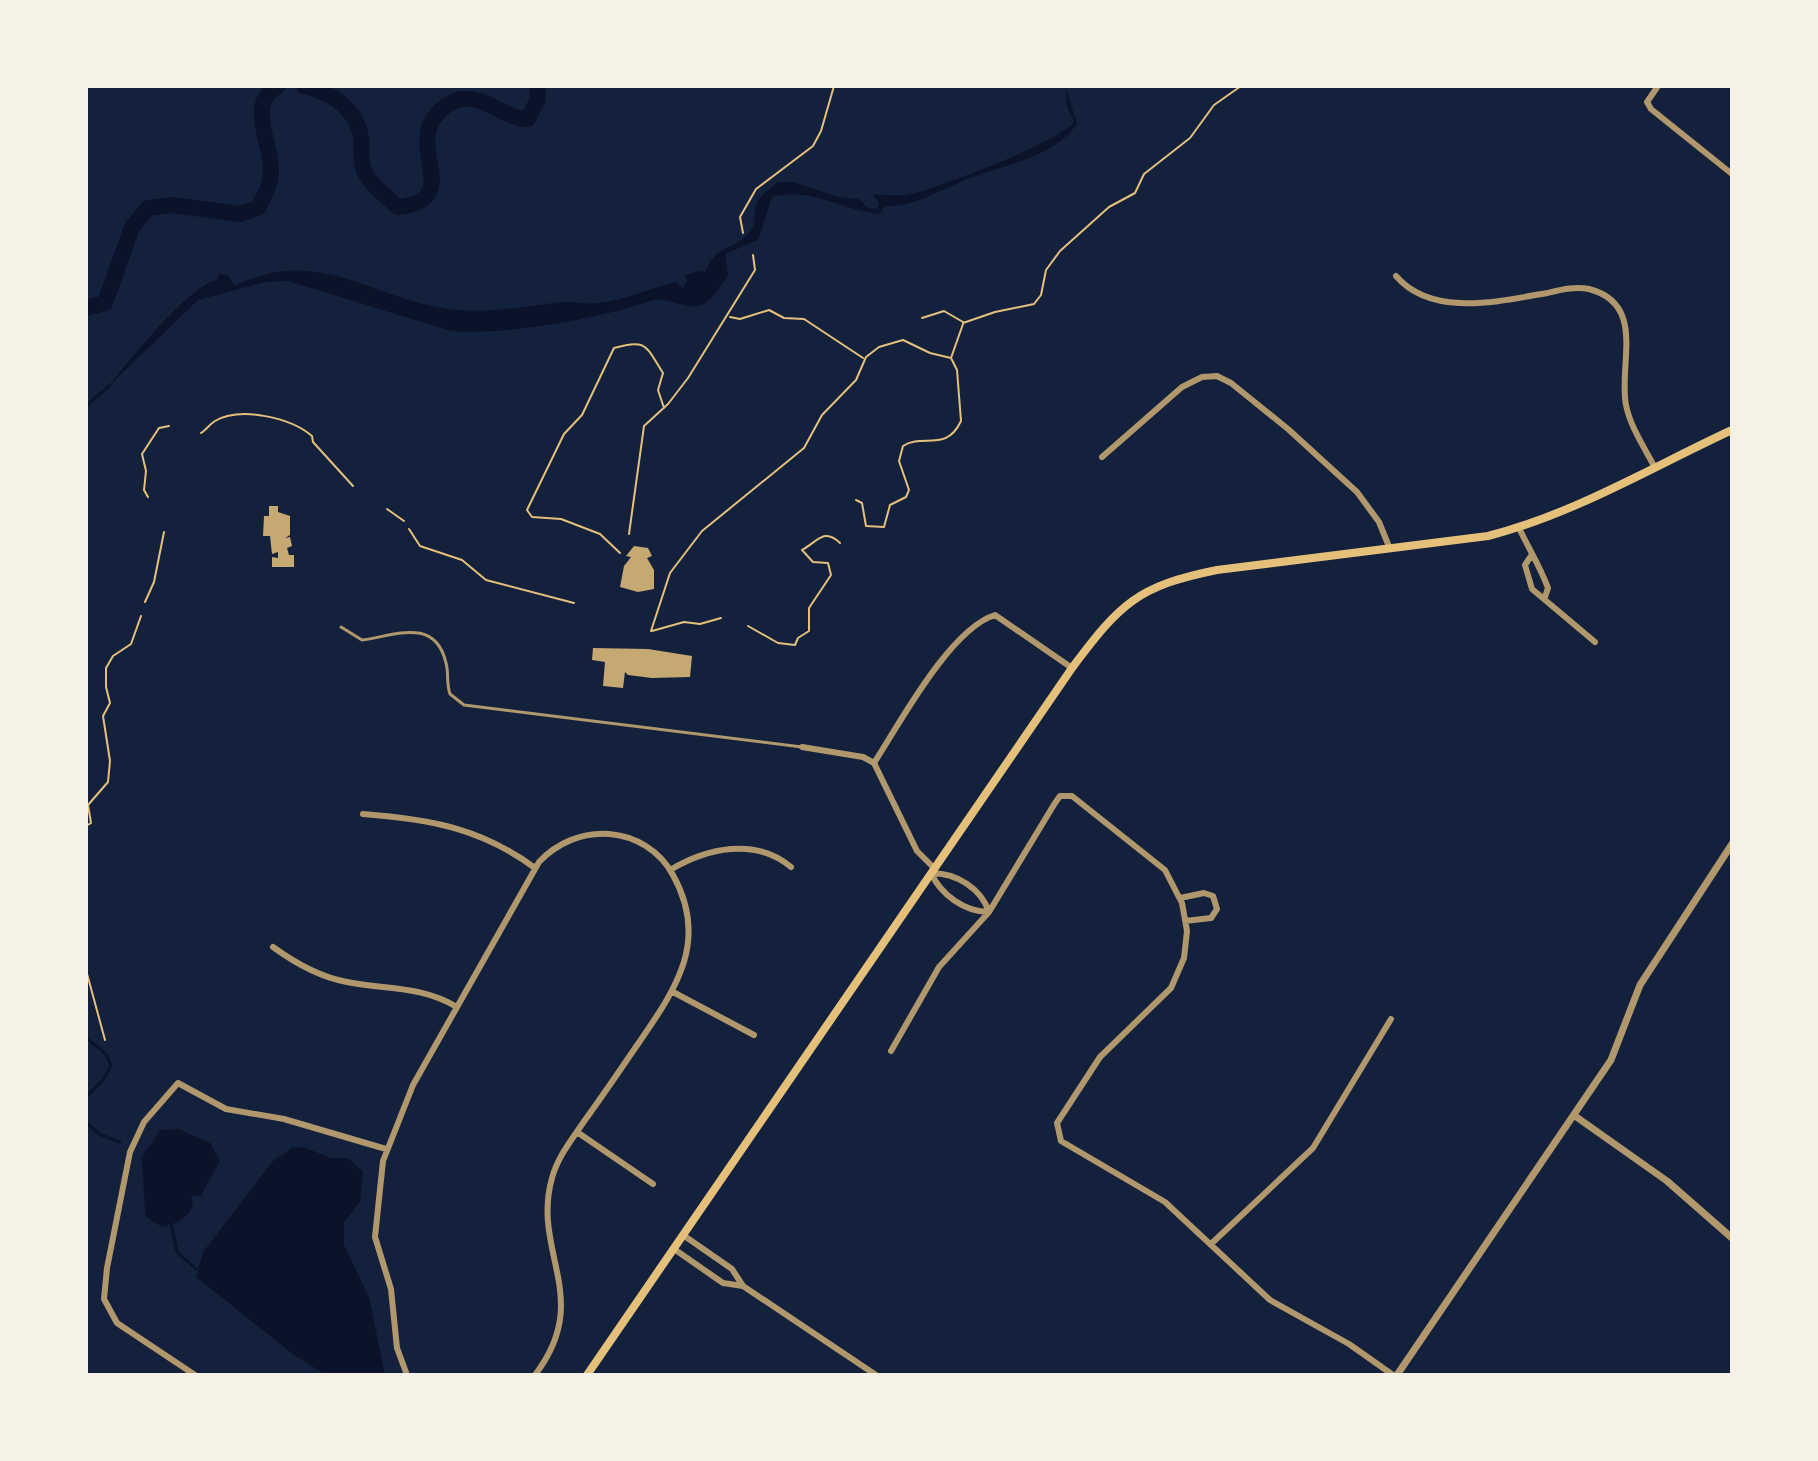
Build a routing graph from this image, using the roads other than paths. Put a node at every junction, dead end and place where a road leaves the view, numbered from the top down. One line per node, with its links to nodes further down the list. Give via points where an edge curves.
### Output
1 (1658, 86): 2 (street, via 1647,102 1651,109)
2 (1732, 174)
3 (1396, 276): 6 (street, via 1416,292 1464,303 1578,288 1602,295 1619,310 1628,329 1626,409)
4 (1732, 430): 6 (main road)
5 (1102, 457): 8 (street, via 1182,387 1217,376 1357,492 1379,522)
6 (1654, 466): 7 (main road)
7 (1519, 528): 8 (main road); 9 (street)
8 (1390, 549): 13 (main road, via 1173,579 1137,594 1108,620)
9 (1531, 556): 10 (street, via 1548,588); 10 (street, via 1525,565 1532,589)
10 (1545, 597): 12 (street)
11 (341, 627): 14 (lane, via 362,640 401,630 430,639 445,658 450,694 464,705)
12 (1595, 642)
13 (1072, 668): 15 (street, via 995,615 975,624 951,648); 21 (main road)
14 (802, 747): 15 (street)
15 (874, 763): 21 (street, via 917,851)
16 (363, 814): 19 (street, via 463,828 497,842)
17 (1732, 844): 31 (street, via 1640,985 1611,1060)
18 (791, 867): 20 (street, via 771,853 731,848 705,853)
19 (535, 868): 20 (street, via 568,841 606,834 643,844); 27 (street)
20 (670, 870): 26 (street, via 684,898 688,932 685,961)
21 (933, 871): 23 (street, via 949,873 984,896); 23 (street, via 938,888 974,912); 35 (main road)
22 (1180, 898): 23 (street, via 1157,861 1067,794 1045,817); 24 (street); 24 (street, via 1204,893 1213,896 1217,909 1211,918)
23 (989, 912): 30 (street, via 939,967)
24 (1185, 921): 37 (street, via 1184,958 1171,988 1090,1070 1056,1132 1085,1157 1165,1202)
25 (273, 947): 27 (street, via 336,980 418,990)
26 (673, 992): 29 (street); 32 (street)
27 (457, 1007): 33 (street, via 408,1095)
28 (1391, 1019): 37 (street, via 1313,1148)
29 (754, 1035)
30 (891, 1051)
31 (1575, 1116): 36 (street, via 1667,1181); 45 (street)
32 (577, 1132): 34 (street); 42 (street, via 558,1162 549,1191 548,1225 562,1303 555,1340)
33 (386, 1149): 40 (street, via 284,1119 226,1109 178,1083 144,1122 130,1152 104,1299 117,1323); 41 (street, via 375,1237)
34 (653, 1184)
35 (683, 1235): 38 (main road); 39 (street, via 732,1269)
36 (1732, 1238)
37 (1211, 1244): 45 (street, via 1270,1300)
38 (674, 1249): 39 (street, via 723,1283); 43 (main road)
39 (743, 1286): 44 (street)
40 (195, 1375)
41 (407, 1375)
42 (535, 1375)
43 (587, 1375)
44 (876, 1375)
45 (1395, 1375)

